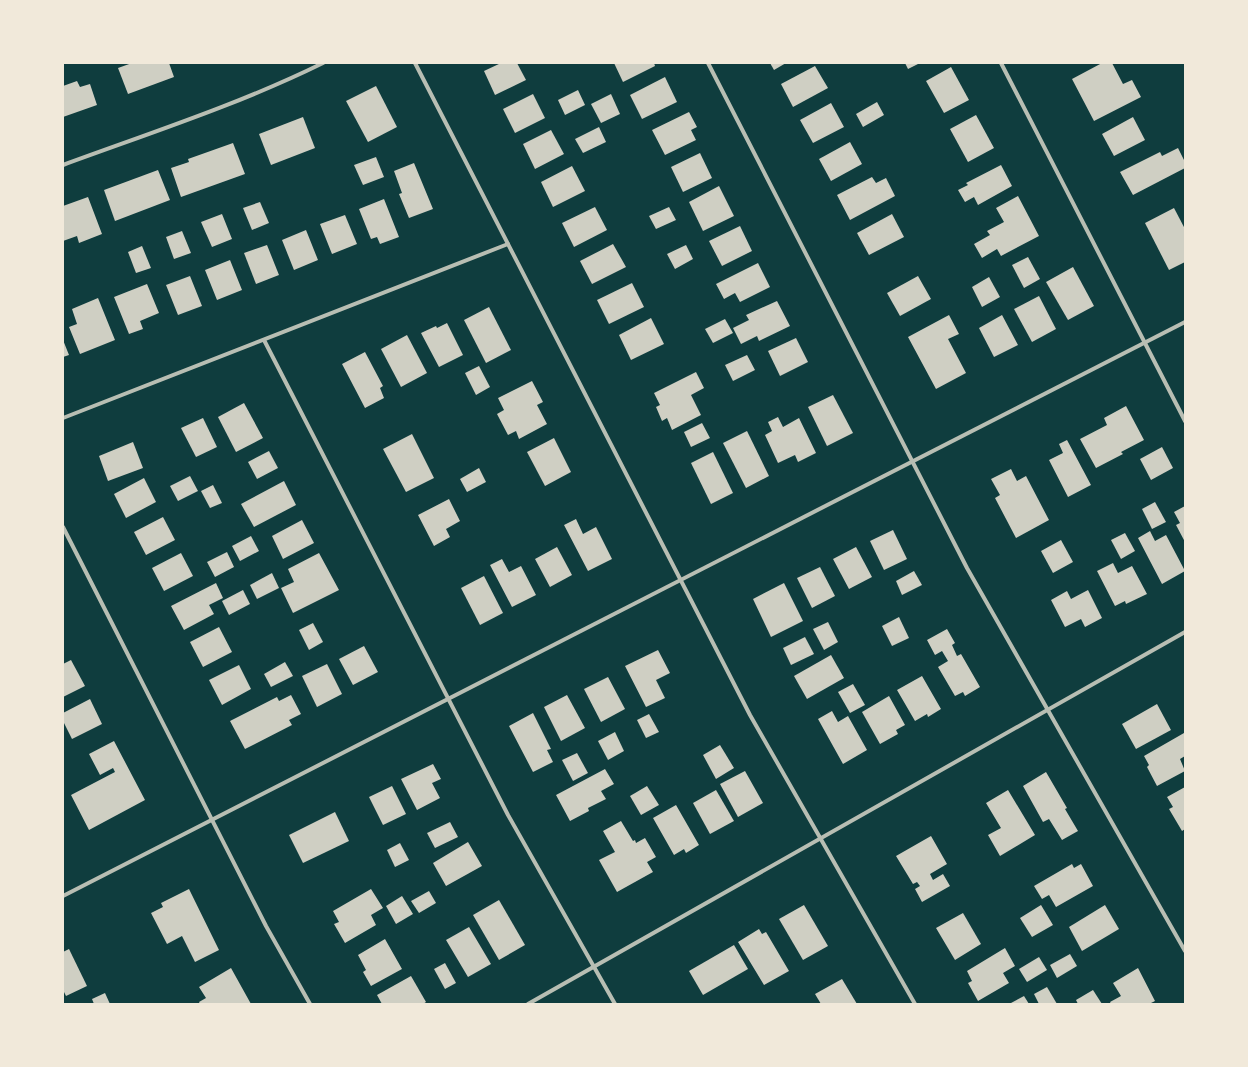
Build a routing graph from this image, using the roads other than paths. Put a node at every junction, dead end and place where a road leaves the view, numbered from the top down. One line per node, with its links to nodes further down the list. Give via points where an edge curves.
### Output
1 (323, 63): 5 (street, via 287,81 216,109)
2 (415, 63): 6 (street)
3 (708, 63): 12 (street)
4 (1001, 63): 9 (street)
5 (63, 165)
6 (508, 244): 8 (street); 14 (street)
7 (1185, 322): 9 (street)
8 (264, 340): 10 (street); 16 (street)
9 (1145, 343): 11 (street); 12 (street)
10 (63, 418)
11 (1185, 421)
12 (913, 461): 14 (street); 17 (street, via 968,568)
13 (63, 527): 18 (street)
14 (681, 580): 16 (street); 19 (street, via 750,715)
15 (1185, 632): 17 (street)
16 (449, 699): 18 (street); 22 (street, via 508,815)
17 (1048, 710): 19 (street); 21 (street)
18 (212, 820): 20 (street); 23 (street, via 266,926)
19 (821, 838): 22 (street); 26 (street)
20 (63, 896)
21 (1185, 951)
22 (594, 967): 24 (street); 25 (street)
23 (310, 1004)
24 (528, 1004)
25 (615, 1004)
26 (915, 1004)

